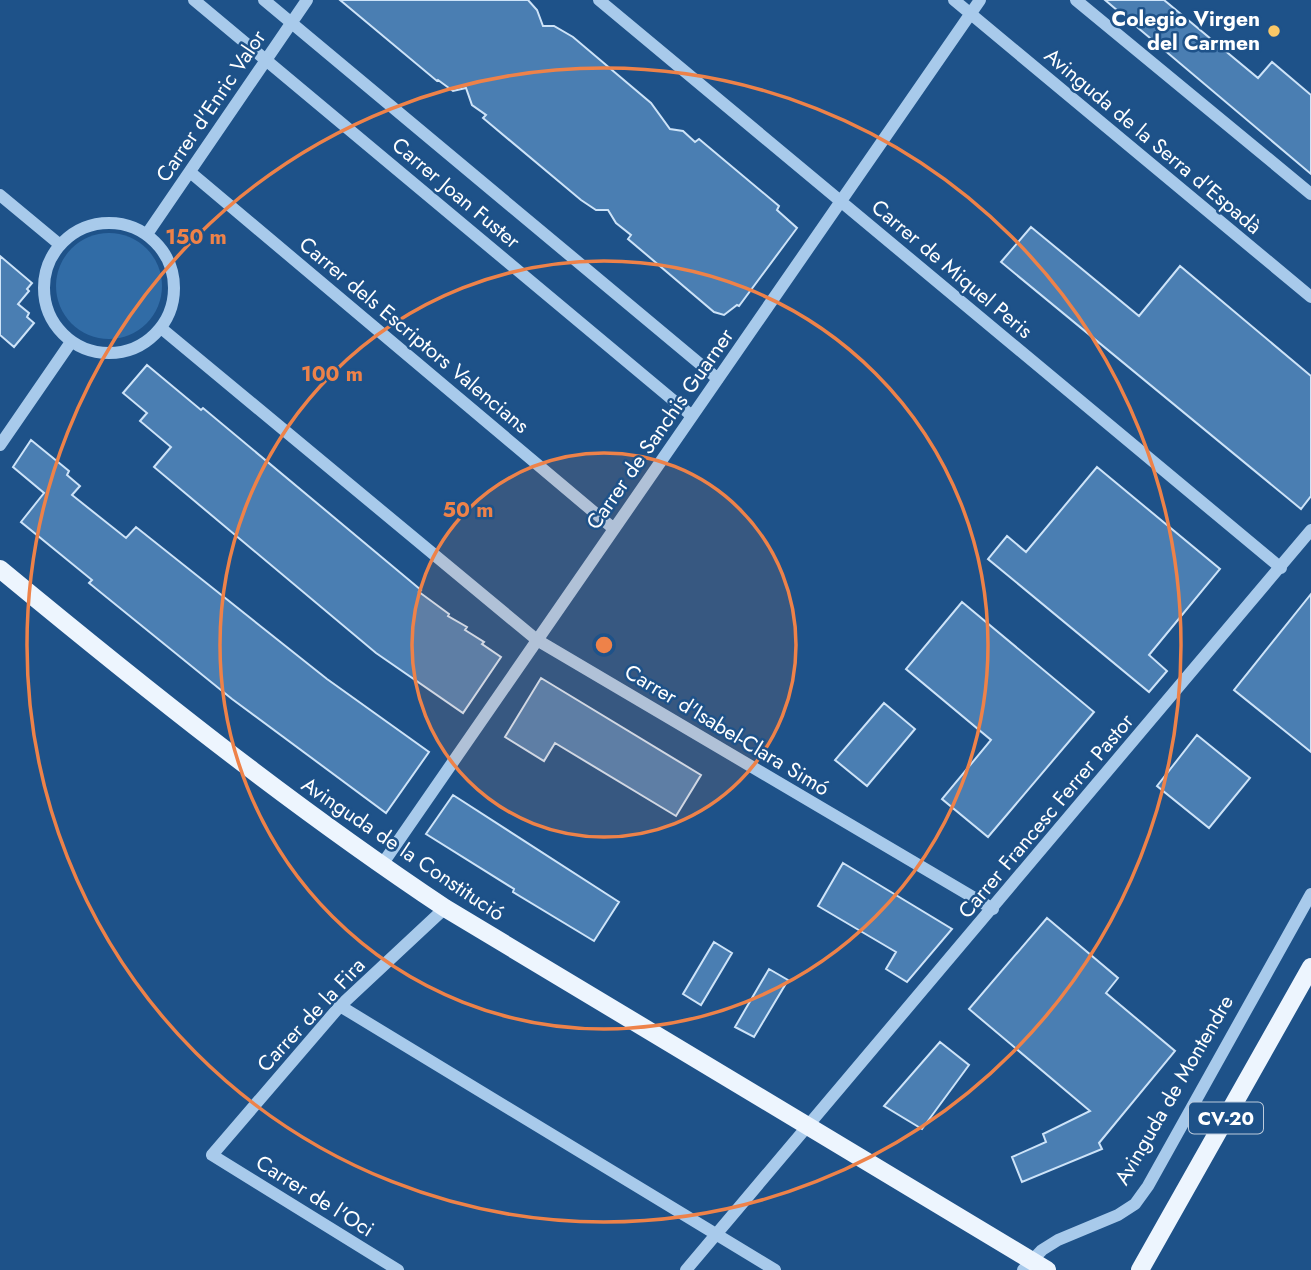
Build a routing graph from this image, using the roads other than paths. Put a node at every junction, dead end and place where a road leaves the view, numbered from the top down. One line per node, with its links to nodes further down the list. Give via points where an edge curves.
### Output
1 (194, 0): 10 (street, Carrer Joan Fuster)
2 (264, 0): 9 (street, Carrer Joan Fuster)
3 (307, 0): 9 (street, Carrer d'Enric Valor)
4 (599, 0): 14 (street, Carrer de Miquel Peris)
5 (954, 0): 8 (street, Avinguda de la Serra d'Espadà)
6 (981, 0): 8 (street)
7 (1076, 0): 12 (street)
8 (970, 14): 14 (street, Carrer de Sanchis Guarner); 17 (street, Avinguda de la Serra d'Espadà)
9 (292, 23): 10 (street, Carrer d'Enric Valor); 20 (street, Carrer Joan Fuster)
10 (266, 60): 11 (street, Carrer d'Enric Valor); 21 (street, Carrer Joan Fuster)
11 (190, 172): 15 (street, Carrer d'Enric Valor); 23 (street, Carrer dels Escriptors Valencians)
12 (1311, 194)
13 (0, 195): 16 (street)
14 (841, 201): 20 (street, Carrer de Sanchis Guarner); 25 (street, Carrer de Miquel Peris)
15 (147, 234): 16 (street, via 130,225 92,224); 18 (street, via 163,249 172,268 172,310)
16 (59, 244): 19 (street, via 43,285 46,307)
17 (1311, 297)
18 (161, 328): 19 (street, via 129,351 89,351); 27 (street, Carrer d'Isabel-Clara Simó)
19 (71, 342): 22 (street)
20 (718, 379): 21 (street, Carrer de Sanchis Guarner)
21 (692, 416): 23 (street, Carrer de Sanchis Guarner)
22 (0, 446)
23 (614, 528): 27 (street, Carrer de Sanchis Guarner)
24 (1311, 530): 25 (street, Carrer Francesc Ferrer Pastor)
25 (1281, 568): 31 (street, Carrer Francesc Ferrer Pastor)
26 (0, 569): 28 (main road, Avinguda de la Constitució, via 262,780)
27 (537, 640): 28 (street, Carrer de Sanchis Guarner); 31 (street, Carrer d'Isabel-Clara Simó)
28 (382, 866): 30 (main road, Avinguda de la Constitució)
29 (1311, 894): 37 (street, Avinguda de Montendre, via 1135,1204 1058,1240)
30 (445, 908): 33 (street, Carrer de la Fira); 34 (main road, Avinguda de la Constitució)
31 (993, 909): 34 (street, Carrer Francesc Ferrer Pastor)
32 (1311, 967): 42 (main road, CV-20)
33 (340, 1006): 35 (street, Carrer de la Fira); 36 (street)
34 (810, 1126): 36 (street); 37 (main road, Avinguda de la Constitució)
35 (212, 1154): 38 (street, Carrer de l'Oci)
36 (715, 1234): 39 (street); 40 (street)
37 (1027, 1265): 41 (main road, Avinguda de la Constitució)
38 (398, 1270)
39 (686, 1270)
40 (775, 1270)
41 (1047, 1270)
42 (1140, 1270)

